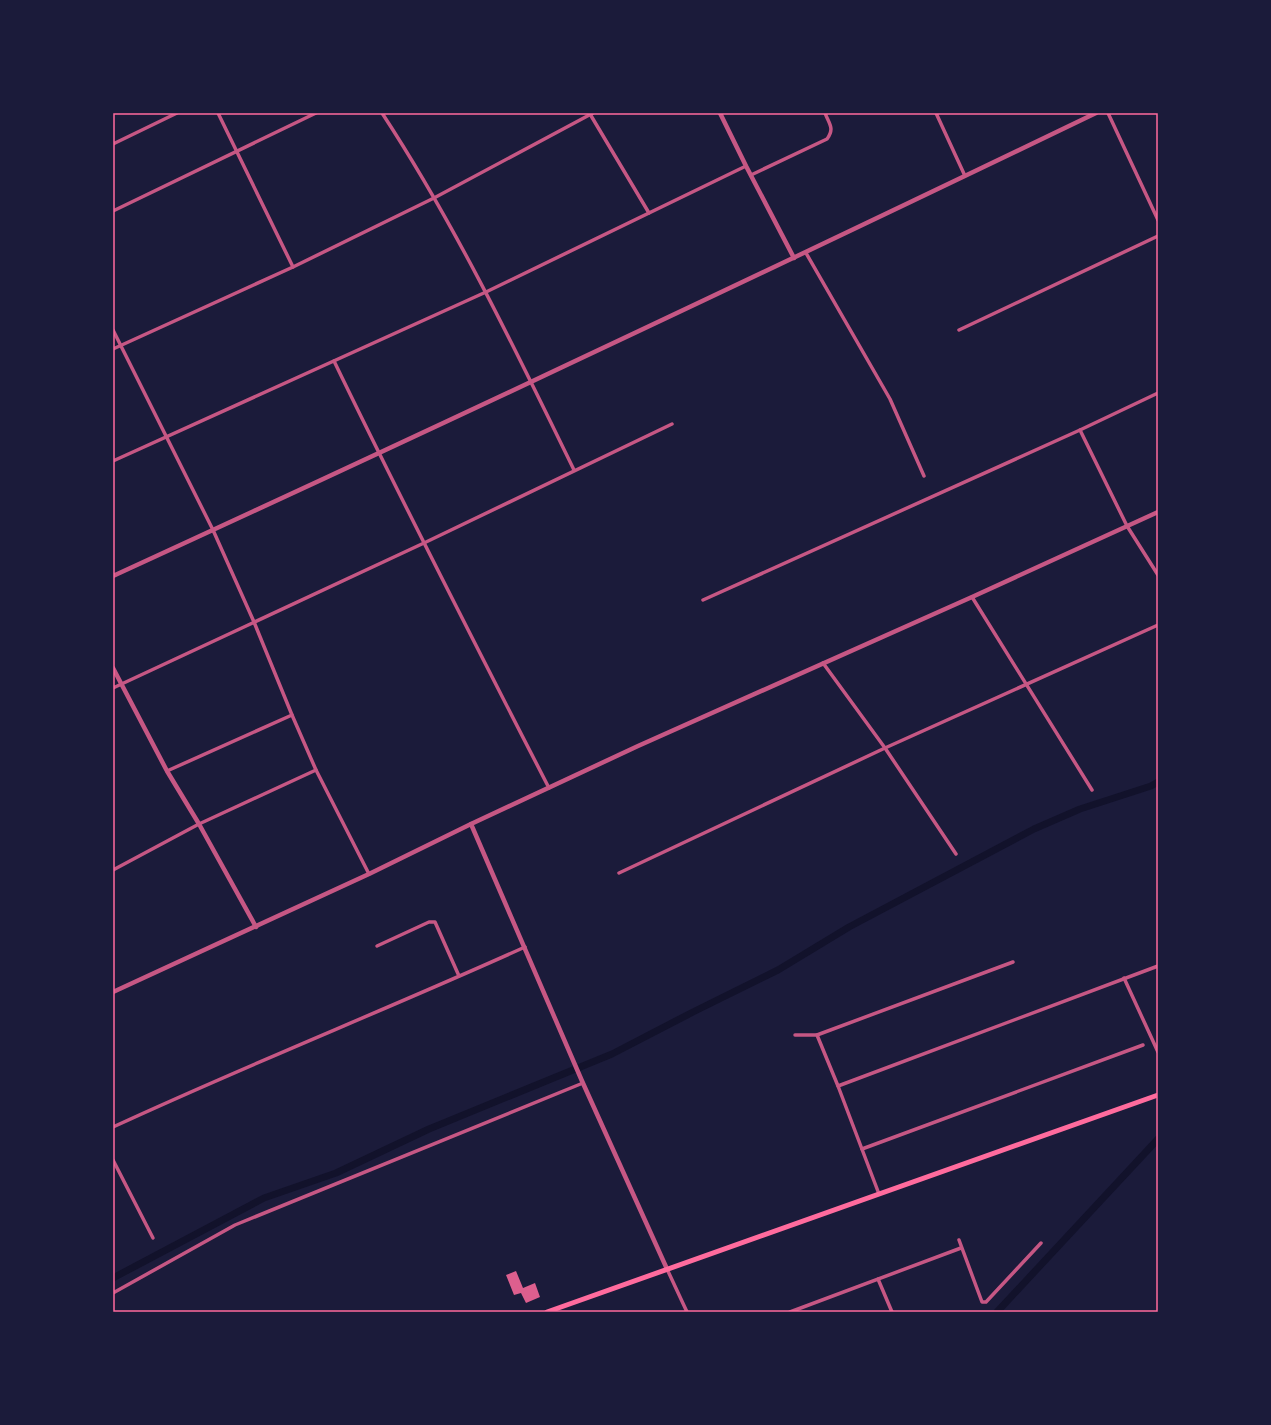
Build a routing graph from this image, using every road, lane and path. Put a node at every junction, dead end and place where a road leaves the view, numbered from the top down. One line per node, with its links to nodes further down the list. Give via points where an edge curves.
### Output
1 (177, 113): 11 (street)
2 (218, 113): 12 (street)
3 (316, 113): 12 (street)
4 (382, 113): 16 (street)
5 (591, 113): 16 (street); 18 (street)
6 (720, 113): 13 (street)
7 (825, 113): 14 (street, via 831,128 827,139)
8 (936, 113): 15 (street)
9 (1096, 113): 15 (street)
10 (1108, 113): 19 (street)
11 (113, 144)
12 (237, 152): 17 (street); 23 (street)
13 (746, 166): 14 (street); 18 (street)
14 (751, 175): 22 (street)
15 (965, 176): 21 (street)
16 (434, 198): 23 (street); 24 (street)
17 (113, 211)
18 (649, 213): 24 (street)
19 (1158, 220)
20 (1158, 236): 26 (street)
21 (806, 253): 22 (street); 38 (street, via 890,399)
22 (794, 258): 30 (street)
23 (293, 267): 27 (street)
24 (486, 292): 29 (street); 30 (street)
25 (113, 330): 27 (street)
26 (959, 330)
27 (120, 346): 28 (street); 34 (street)
28 (113, 349)
29 (334, 361): 34 (street); 35 (street)
30 (531, 382): 35 (street); 37 (street)
31 (1158, 393): 33 (street)
32 (672, 424): 37 (street)
33 (1080, 430): 40 (street); 46 (street)
34 (167, 437): 36 (street); 41 (street)
35 (379, 454): 41 (street); 42 (street)
36 (113, 461)
37 (574, 470): 42 (street)
38 (924, 476)
39 (1158, 512): 40 (street)
40 (1127, 526): 43 (street); 45 (street)
41 (213, 530): 44 (street); 47 (street)
42 (424, 543): 47 (street); 58 (street)
43 (1158, 575)
44 (113, 576)
45 (972, 597): 49 (street); 52 (street)
46 (703, 600)
47 (254, 622): 51 (street); 54 (street)
48 (1158, 625): 52 (street)
49 (823, 663): 55 (street); 58 (street)
50 (113, 668): 51 (street)
51 (121, 684): 53 (street); 57 (street)
52 (1026, 685): 55 (street); 59 (street)
53 (113, 688)
54 (292, 715): 56 (street); 57 (street)
55 (885, 748): 62 (street); 64 (street)
56 (316, 770): 60 (street); 65 (street)
57 (167, 771): 60 (street)
58 (549, 788): 61 (street)
59 (1092, 790)
60 (199, 824): 63 (street); 66 (street)
61 (471, 824): 65 (street); 68 (street)
62 (956, 854)
63 (113, 870)
64 (619, 873)
65 (369, 874): 66 (street)
66 (256, 927): 73 (street)
67 (376, 946): 71 (street, via 429,922 435,922)
68 (525, 947): 71 (street); 78 (street)
69 (1013, 962): 75 (street)
70 (1158, 966): 72 (street)
71 (459, 976): 81 (street)
72 (1124, 978): 77 (street); 79 (street)
73 (113, 992)
74 (795, 1035): 75 (street)
75 (817, 1035): 79 (street)
76 (1143, 1045): 82 (street)
77 (1158, 1052)
78 (583, 1082): 89 (street); 91 (street, via 234,1225)
79 (838, 1086): 82 (street)
80 (1158, 1095): 84 (main road)
81 (113, 1127)
82 (862, 1149): 84 (street)
83 (113, 1160): 85 (street)
84 (879, 1194): 89 (main road)
85 (153, 1238)
86 (959, 1240): 88 (street)
87 (1041, 1243): 88 (street, via 986,1302 982,1302)
88 (961, 1248): 90 (street)
89 (668, 1269): 93 (main road); 94 (street)
90 (878, 1279): 92 (street); 96 (street)
91 (113, 1293)
92 (800, 1310): 95 (street)
93 (548, 1312)
94 (687, 1312)
95 (790, 1312)
96 (892, 1312)

